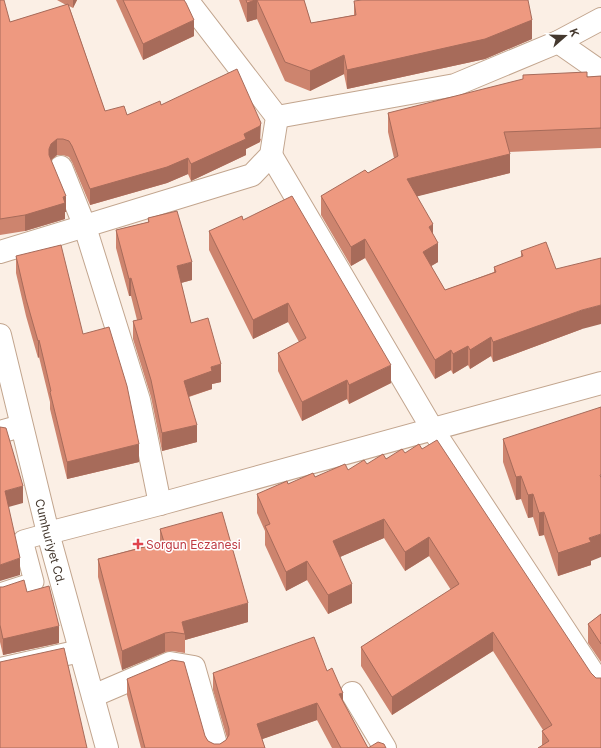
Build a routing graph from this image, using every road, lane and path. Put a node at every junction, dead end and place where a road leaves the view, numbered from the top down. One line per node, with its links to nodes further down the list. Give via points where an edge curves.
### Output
1 (187, 0): 5 (street)
2 (601, 19): 3 (street)
3 (558, 42): 4 (street); 5 (street, via 455,86)
4 (601, 72)
5 (277, 117): 6 (street)
6 (271, 155): 8 (street, via 252,175); 13 (street)
7 (61, 167): 8 (street)
8 (85, 227): 9 (street); 15 (street, via 139,400)
9 (0, 252)
10 (0, 335): 12 (street, Cumhuriyet Cd.)
11 (601, 383): 13 (street)
12 (21, 426): 14 (street); 16 (street, Cumhuriyet Cd.)
13 (434, 430): 15 (street); 20 (street)
14 (0, 432)
15 (160, 504): 16 (street)
16 (48, 533): 17 (street, via 23,540 34,582); 18 (street, Cumhuriyet Cd.)
17 (0, 594)
18 (80, 651): 19 (street); 22 (street, Cumhuriyet Cd.)
19 (0, 670)
20 (601, 685)
21 (352, 693): 25 (street)
22 (93, 696): 23 (street, Cumhuriyet Cd.); 24 (street, via 170,663 194,667)
23 (107, 748)
24 (217, 748)
25 (385, 748)

